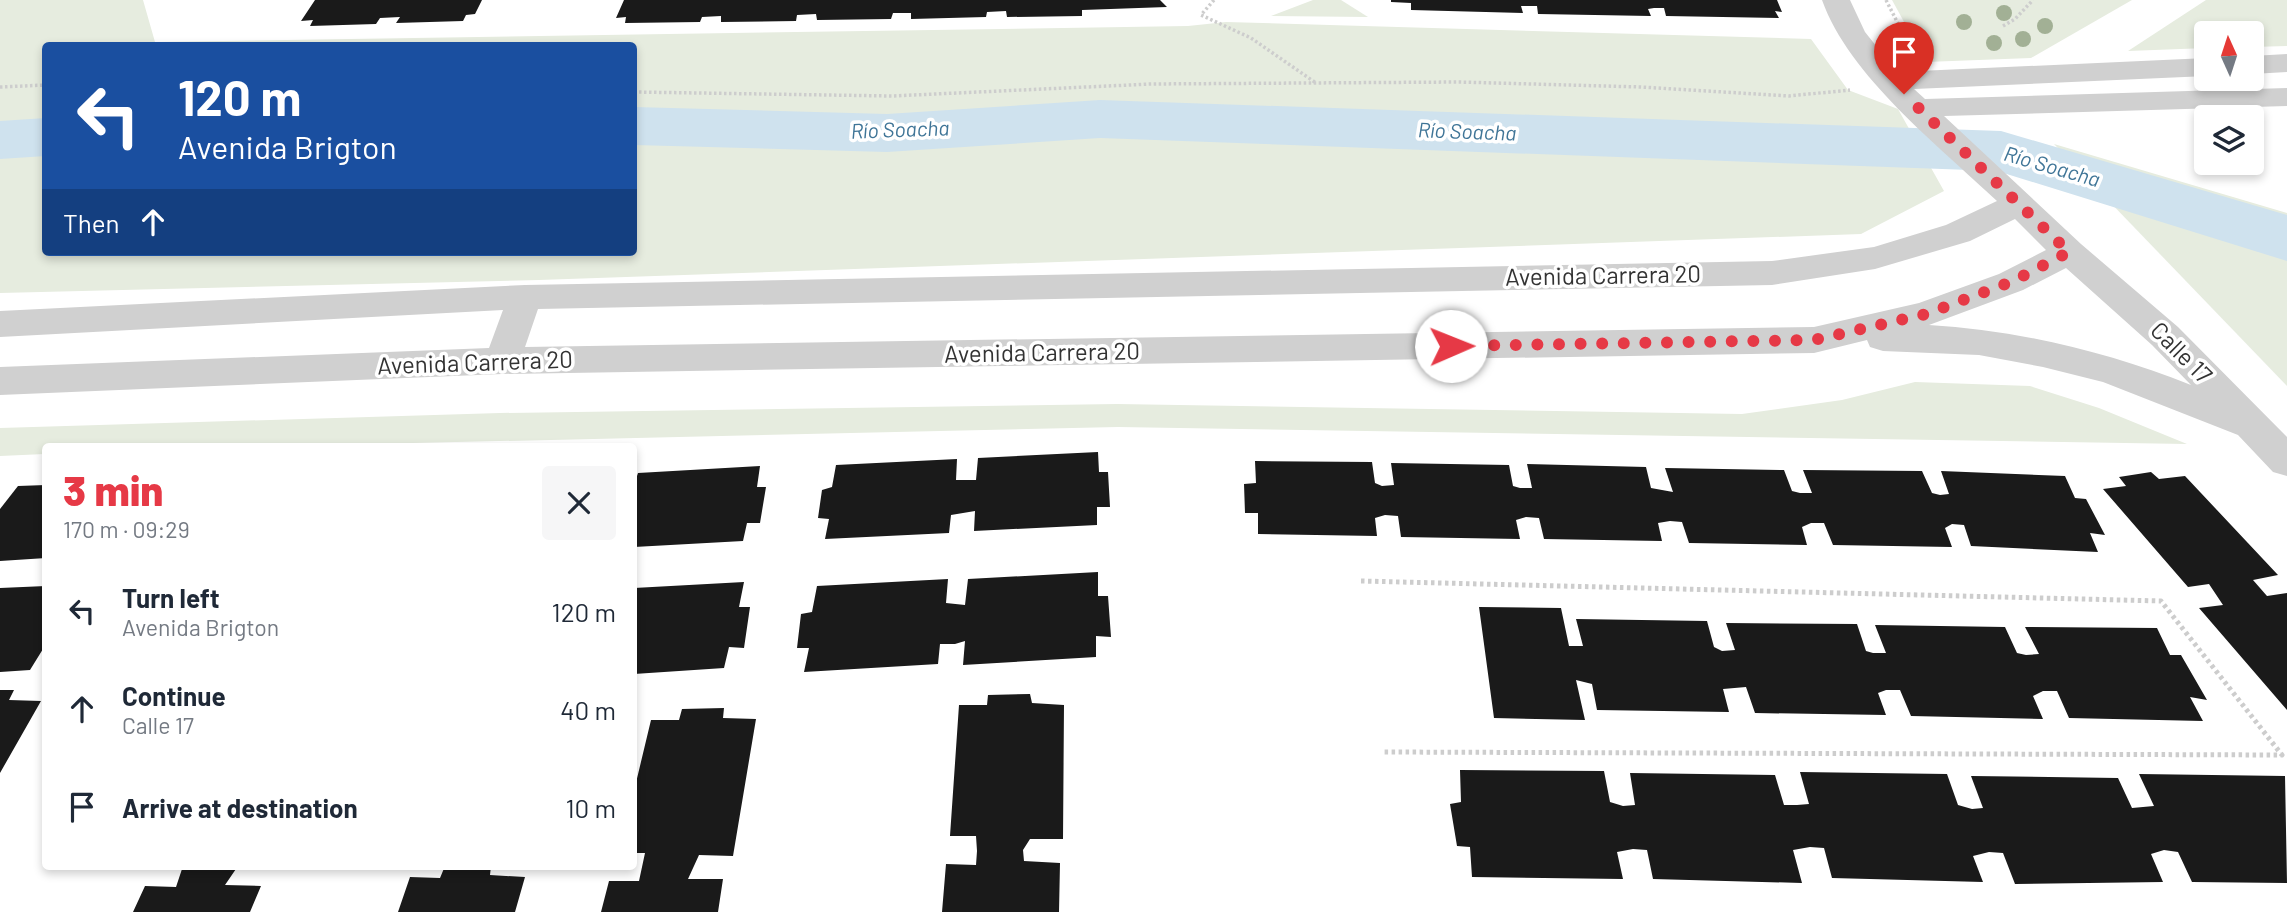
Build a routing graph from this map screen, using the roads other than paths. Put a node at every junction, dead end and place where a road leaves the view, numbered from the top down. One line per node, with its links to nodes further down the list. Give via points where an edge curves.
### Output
1 (1836, 0): 5 (street)
2 (2287, 63): 3 (street)
3 (2264, 64)
4 (2194, 68): 5 (street)
5 (1889, 81): 7 (street)
6 (2287, 97): 7 (street)
7 (1929, 118): 8 (street, Calle 17)
8 (2018, 204): 9 (street, Calle 17); 10 (street, Avenida Carrera 20, via 1958,233 1875,258 1772,273)
9 (2069, 252): 12 (street, Avenida Carrera 20, via 2011,282 1926,314); 15 (street, Calle 17, via 2165,336)
10 (525, 297): 11 (street, Avenida Carrera 20); 13 (street)
11 (0, 324)
12 (1814, 340): 13 (street, Avenida Carrera 20); 15 (street, via 1914,337 2022,349 2136,379)
13 (502, 361): 14 (street, Avenida Carrera 20)
14 (0, 381)
15 (2255, 427): 16 (street, Calle 17)
16 (2287, 461)

